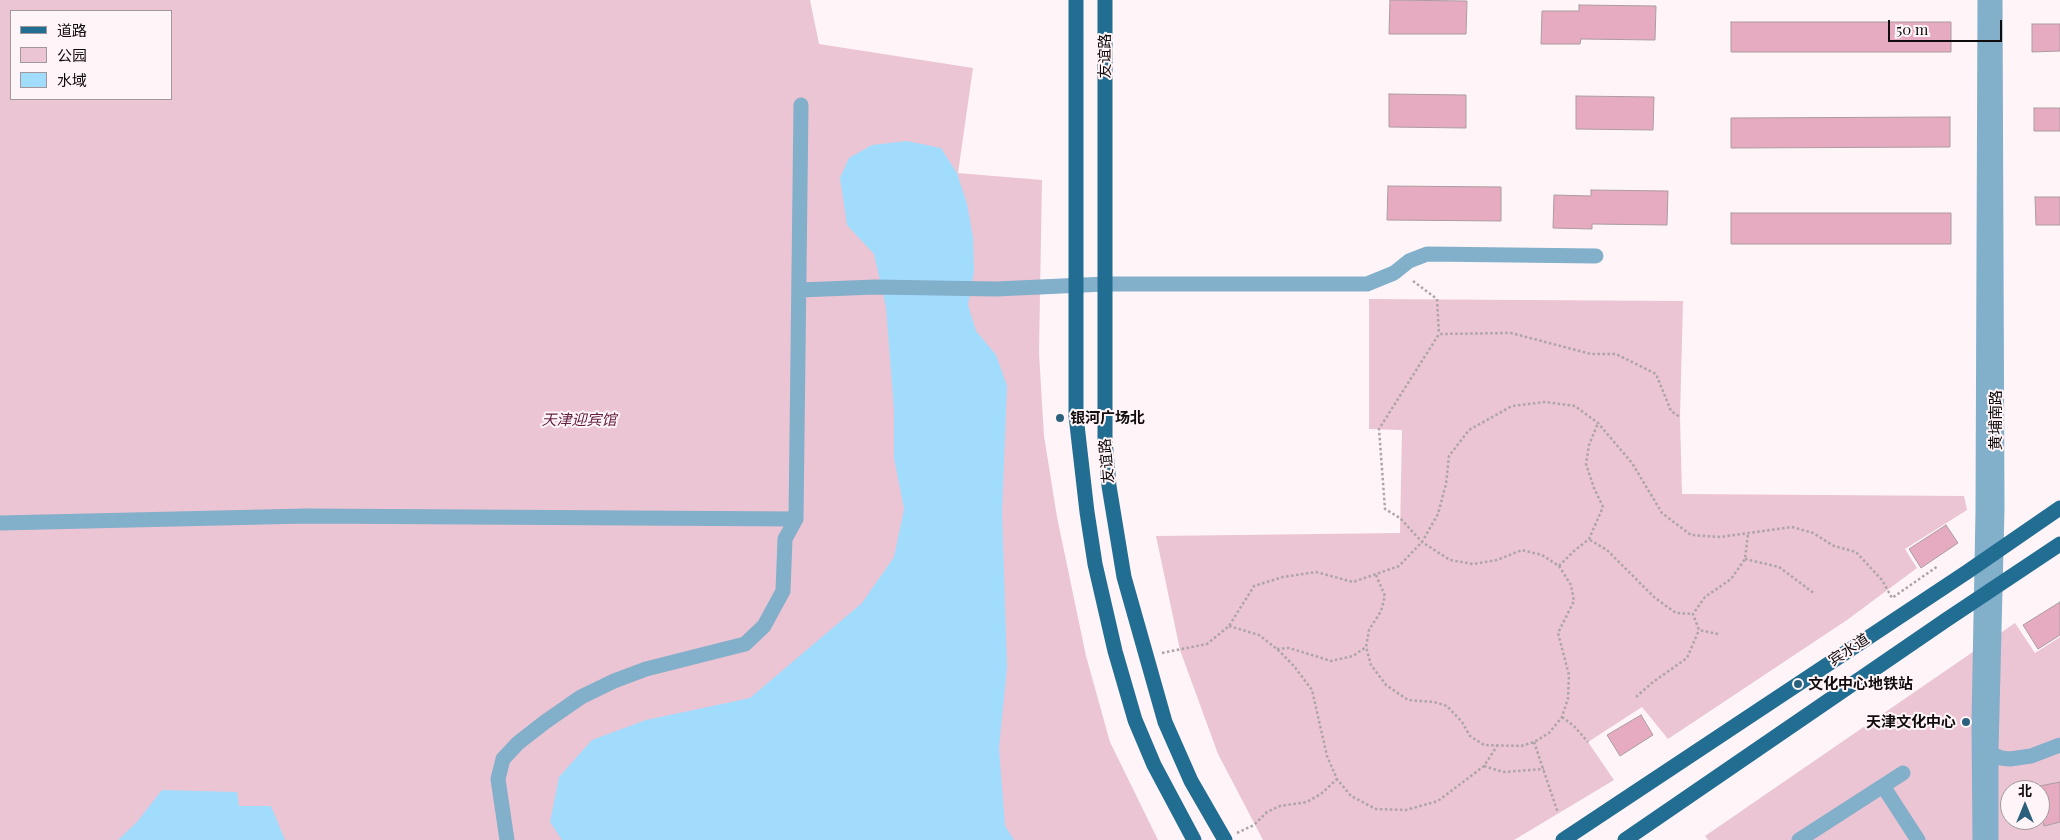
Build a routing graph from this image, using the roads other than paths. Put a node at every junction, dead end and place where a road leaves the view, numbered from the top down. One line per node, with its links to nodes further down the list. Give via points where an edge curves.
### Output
1 (1076, 0): 8 (main road, 友谊路)
2 (1105, 0): 7 (main road, 友谊路)
3 (1984, 0): 15 (street, 黄埔南路)
4 (1995, 0): 14 (street, 黄埔南路)
5 (800, 105): 9 (street)
6 (1596, 256): 7 (street, via 1427,254 1367,284)
7 (1105, 284): 8 (street); 23 (main road, 友谊路, via 1104,440 1124,577 1165,722 1191,781)
8 (1075, 285): 9 (street, via 996,289 875,287); 25 (main road, 友谊路, via 1076,416 1094,564 1135,720 1174,806)
9 (800, 290): 11 (street)
10 (2060, 508): 14 (main road, 宾水道)
11 (796, 520): 12 (street, via 306,516); 24 (street, via 785,539 783,590 764,626 744,644 646,669 614,681 581,697 518,742 503,759 498,779)
12 (0, 523)
13 (2060, 544): 16 (main road, 宾水道)
14 (1996, 552): 15 (main road, 宾水道); 16 (street, 黄埔南路)
15 (1982, 562): 17 (street, 黄埔南路); 26 (main road, 宾水道)
16 (1995, 589): 17 (main road, 宾水道); 20 (street, 黄埔南路)
17 (1981, 597): 18 (street, 黄埔南路); 27 (main road, 宾水道)
18 (1979, 723): 20 (street, via 1982,737); 32 (street, 黄埔南路)
19 (2060, 746): 20 (street, via 2010,759 2001,758)
20 (1991, 751): 33 (street, 黄埔南路)
21 (1905, 776): 22 (street)
22 (1882, 791): 28 (street); 29 (street); 30 (street); 31 (street)
23 (1225, 839)
24 (507, 840)
25 (1194, 840)
26 (1563, 840)
27 (1625, 840)
28 (1799, 840)
29 (1813, 840)
30 (1910, 840)
31 (1918, 840)
32 (1980, 840)
33 (1991, 840)

